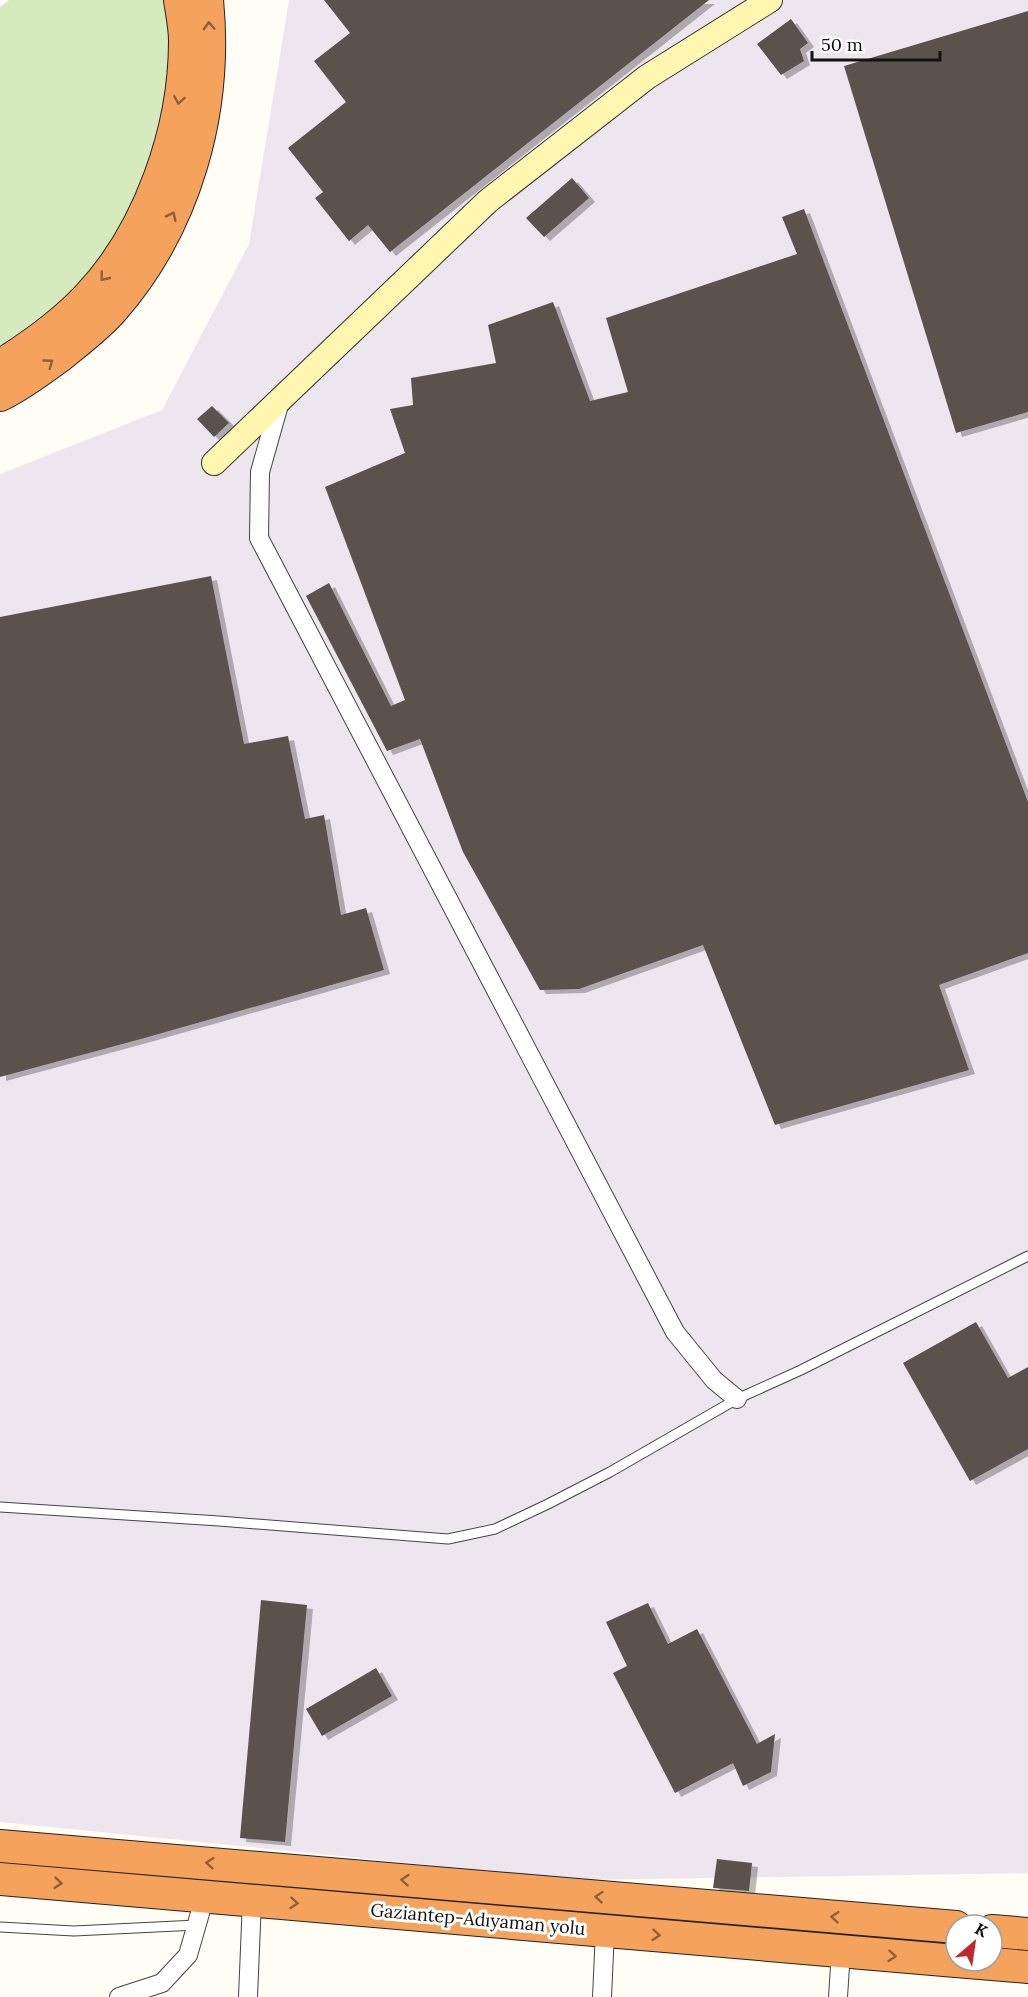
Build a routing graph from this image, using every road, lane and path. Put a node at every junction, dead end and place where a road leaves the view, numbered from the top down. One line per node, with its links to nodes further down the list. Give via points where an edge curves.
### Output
1 (180, 0): 4 (highway, one-way to 4, via 185,39 180,99 164,169 152,201 111,270 89,295 39,340)
2 (207, 0): 5 (highway, one-way to 2, via 85,336 134,284 157,247 189,174 205,108 210,31)
3 (761, 2): 6 (street, via 646,77 488,201)
4 (0, 366)
5 (0, 395)
6 (280, 401): 7 (street); 9 (street, via 260,472 259,538 675,1332 714,1380)
7 (214, 464)
8 (1028, 1256): 9 (lane)
9 (737, 1399): 10 (lane, via 548,1504 495,1528 448,1539)
10 (0, 1507)
11 (0, 1846): 16 (highway, Gaziantep-Adıyaman yolu, one-way to 11)
12 (0, 1879): 14 (highway, Gaziantep-Adıyaman yolu, one-way to 14)
13 (252, 1900): 14 (highway, Gaziantep-Adıyaman yolu); 17 (highway, Gaziantep-Adıyaman yolu, one-way to 17); 25 (street)
14 (201, 1910): 15 (lane, via 74,1931); 24 (street, via 188,1956 162,1983)
15 (0, 1927)
16 (944, 1927)
17 (605, 1931): 20 (highway, Gaziantep-Adıyaman yolu, one-way to 20); 26 (street)
18 (1004, 1931): 19 (highway)
19 (1028, 1934)
20 (841, 1951): 21 (highway, Gaziantep-Adıyaman yolu, one-way to 21); 27 (street)
21 (944, 1960)
22 (1004, 1965): 23 (highway, Gaziantep-Adıyaman yolu)
23 (1028, 1967)
24 (118, 1997)
25 (248, 1997)
26 (602, 1997)
27 (838, 1997)

